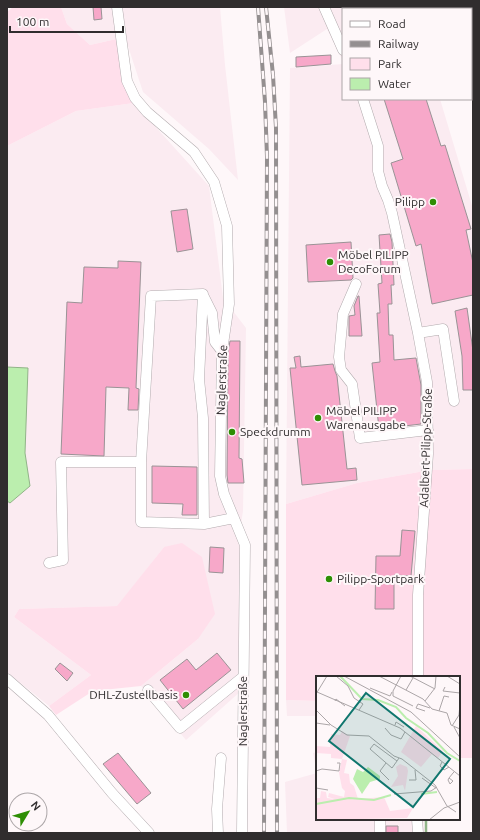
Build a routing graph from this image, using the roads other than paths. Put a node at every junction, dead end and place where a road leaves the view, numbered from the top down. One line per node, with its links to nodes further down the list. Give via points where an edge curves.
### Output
1 (117, 7): 8 (street, Naglerstraße, via 126,81 135,98 147,112 194,152 214,182 227,226 229,304)
2 (324, 7): 3 (street)
3 (342, 44)
4 (363, 100): 7 (street, Adalbert-Pilipp-Straße, via 378,146 378,171 392,213)
5 (356, 284): 10 (street, via 343,314 339,357 341,370 352,384 360,438)
6 (203, 294): 8 (street, via 212,313 215,342); 11 (street, via 151,296); 13 (street, via 199,379 203,418)
7 (418, 333): 9 (street, via 443,329); 10 (street, Adalbert-Pilipp-Straße, via 428,382)
8 (222, 351): 12 (street, Naglerstraße, via 220,476)
9 (454, 401)
10 (428, 430): 15 (street, Adalbert-Pilipp-Straße, via 418,595)
11 (141, 462): 13 (street, via 140,522); 14 (street, via 61,462 63,560)
12 (234, 518): 13 (street); 16 (street, Naglerstraße, via 245,544)
13 (204, 524)
14 (49, 562)
15 (418, 676)
16 (243, 677): 18 (street, via 180,728); 24 (street, Naglerstraße)
17 (7, 679): 22 (street, via 48,715 112,793)
18 (148, 690)
19 (221, 758): 23 (street)
20 (380, 820): 25 (street)
21 (418, 820): 26 (street)
22 (149, 833)
23 (218, 833)
24 (242, 833)
25 (380, 833)
26 (418, 833)

